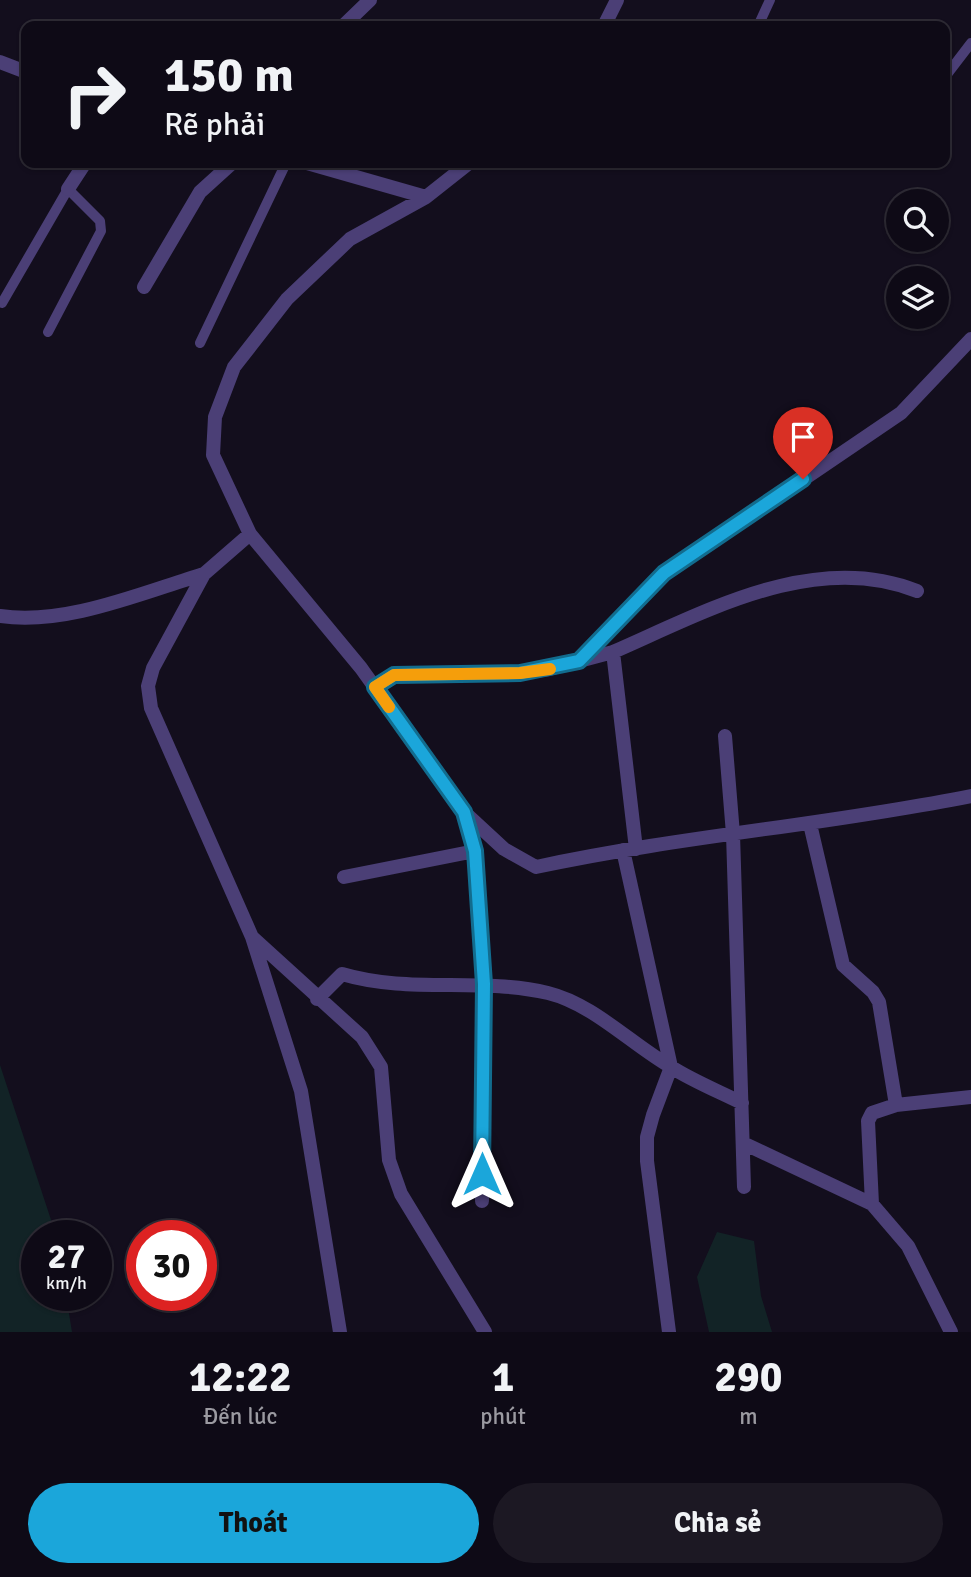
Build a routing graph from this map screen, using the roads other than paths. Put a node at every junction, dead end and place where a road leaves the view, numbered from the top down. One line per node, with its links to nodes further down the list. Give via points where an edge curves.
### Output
1 (370, 0): 4 (street)
2 (617, 0): 5 (street)
3 (770, 0): 6 (lane)
4 (349, 21)
5 (606, 21)
6 (760, 21)
7 (971, 43): 10 (lane)
8 (0, 62): 9 (street)
9 (21, 70)
10 (950, 70)
11 (82, 168): 16 (street)
12 (226, 168): 18 (street, via 200,192)
13 (284, 168): 22 (lane)
14 (324, 168): 17 (street)
15 (463, 168): 17 (street)
16 (68, 189): 19 (lane); 20 (lane, via 100,221 101,231)
17 (426, 197): 23 (street, via 350,239 287,299 234,366 215,417 213,455)
18 (144, 287)
19 (2, 303)
20 (48, 332)
21 (971, 339): 28 (street, via 901,413 664,573)
22 (200, 343)
23 (250, 534): 24 (street); 29 (street)
24 (204, 574): 26 (street, via 65,615 29,620); 38 (street, via 153,668 148,686 151,708)
25 (917, 591): 27 (street, via 889,580 795,583 744,595)
26 (0, 616)
27 (613, 652): 28 (street); 35 (street)
28 (579, 661): 29 (street, via 520,673 394,675)
29 (375, 687): 32 (street)
30 (725, 736): 34 (street)
31 (971, 796): 33 (street)
32 (464, 812): 35 (street, via 504,849 536,867); 36 (street)
33 (810, 824): 34 (street); 44 (street, via 843,965 879,1002)
34 (733, 834): 35 (street); 43 (street)
35 (629, 850): 41 (street)
36 (475, 851): 37 (street); 39 (street)
37 (344, 877)
38 (252, 937): 40 (street); 49 (street, via 301,1091)
39 (484, 984): 40 (street, via 375,984 342,974); 41 (street, via 561,997); 48 (street)
40 (317, 999): 50 (street, via 373,1051 381,1067 389,1160 401,1194)
41 (671, 1067): 43 (street); 51 (street, via 650,1126 647,1161)
42 (971, 1097): 44 (street)
43 (742, 1103): 45 (street)
44 (896, 1105): 47 (street, via 872,1113 868,1121)
45 (743, 1143): 46 (street); 47 (street)
46 (744, 1187)
47 (873, 1191): 52 (street, via 908,1246)
48 (482, 1201)
49 (340, 1332)
50 (485, 1332)
51 (669, 1332)
52 (951, 1332)

